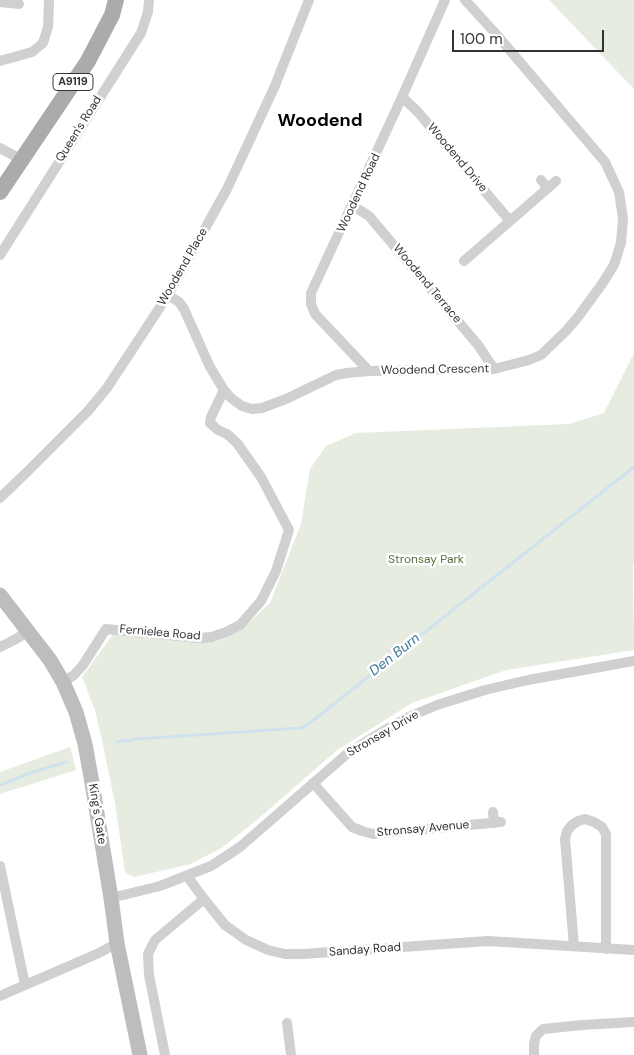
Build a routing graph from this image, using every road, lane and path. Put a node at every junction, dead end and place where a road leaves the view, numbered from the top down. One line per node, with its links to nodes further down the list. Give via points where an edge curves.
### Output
1 (49, 0): 9 (street, via 48,27 43,43 32,52)
2 (116, 0): 12 (main road, A9119, via 112,15 88,61)
3 (149, 0): 17 (street, Queen's Road, via 141,33)
4 (309, 0): 19 (street, Woodend Place, via 274,88 227,190)
5 (445, 0): 10 (street, Woodend Road)
6 (465, 0): 20 (street, Woodend Crescent, via 605,162 620,192 623,218 621,243 614,265 578,317 541,355)
7 (0, 2): 8 (street)
8 (20, 4)
9 (0, 61)
10 (402, 97): 15 (street, Woodend Road); 16 (street, Woodend Drive)
11 (0, 148): 12 (street)
12 (22, 160): 14 (main road, A9119)
13 (548, 183): 16 (street)
14 (0, 192)
15 (353, 206): 20 (street, Woodend Terrace, via 376,224 478,345); 21 (street, Woodend Road, via 311,293 311,304 315,314)
16 (510, 221): 18 (street, via 469,250)
17 (0, 255)
18 (464, 261)
19 (168, 296): 22 (street, Woodend Crescent, via 184,309 210,368); 23 (street, Woodend Place, via 101,396)
20 (494, 369): 21 (street, Woodend Crescent)
21 (369, 371): 22 (street, Woodend Crescent, via 336,375 262,408 242,406)
22 (224, 390): 28 (street, Fernielea Road, via 210,423 237,443 261,477 289,530 276,571 261,601 240,625 212,637 106,629 74,676)
23 (0, 498)
24 (0, 595): 25 (street, King's Gate)
25 (28, 631): 26 (street); 28 (street, King's Gate)
26 (0, 647)
27 (634, 661): 29 (street, Stronsay Drive, via 528,680 437,705 385,730 348,753)
28 (63, 682): 33 (street, King's Gate, via 76,712 88,762)
29 (312, 783): 30 (street, Stronsay Avenue, via 352,827 373,834 498,823); 32 (street, Stronsay Drive, via 240,847 211,866)
30 (493, 812)
31 (0, 866): 39 (street)
32 (187, 876): 33 (street, Stronsay Drive); 34 (street, Sanday Road)
33 (111, 898): 35 (street, King's Gate)
34 (204, 899): 36 (street, Sanday Road, via 225,925 246,940 285,954 488,941); 44 (street, via 156,940 148,954)
35 (117, 943): 39 (street); 43 (street, King's Gate)
36 (574, 946): 37 (street, Sanday Road); 37 (street, via 565,839 572,825 584,819 602,827 606,834)
37 (606, 949): 38 (street, Sanday Road)
38 (634, 950)
39 (25, 985): 40 (street)
40 (0, 996)
41 (634, 1022): 46 (street, via 543,1029 536,1036)
42 (287, 1023): 45 (street)
43 (140, 1055)
44 (165, 1055)
45 (290, 1055)
46 (534, 1055)

